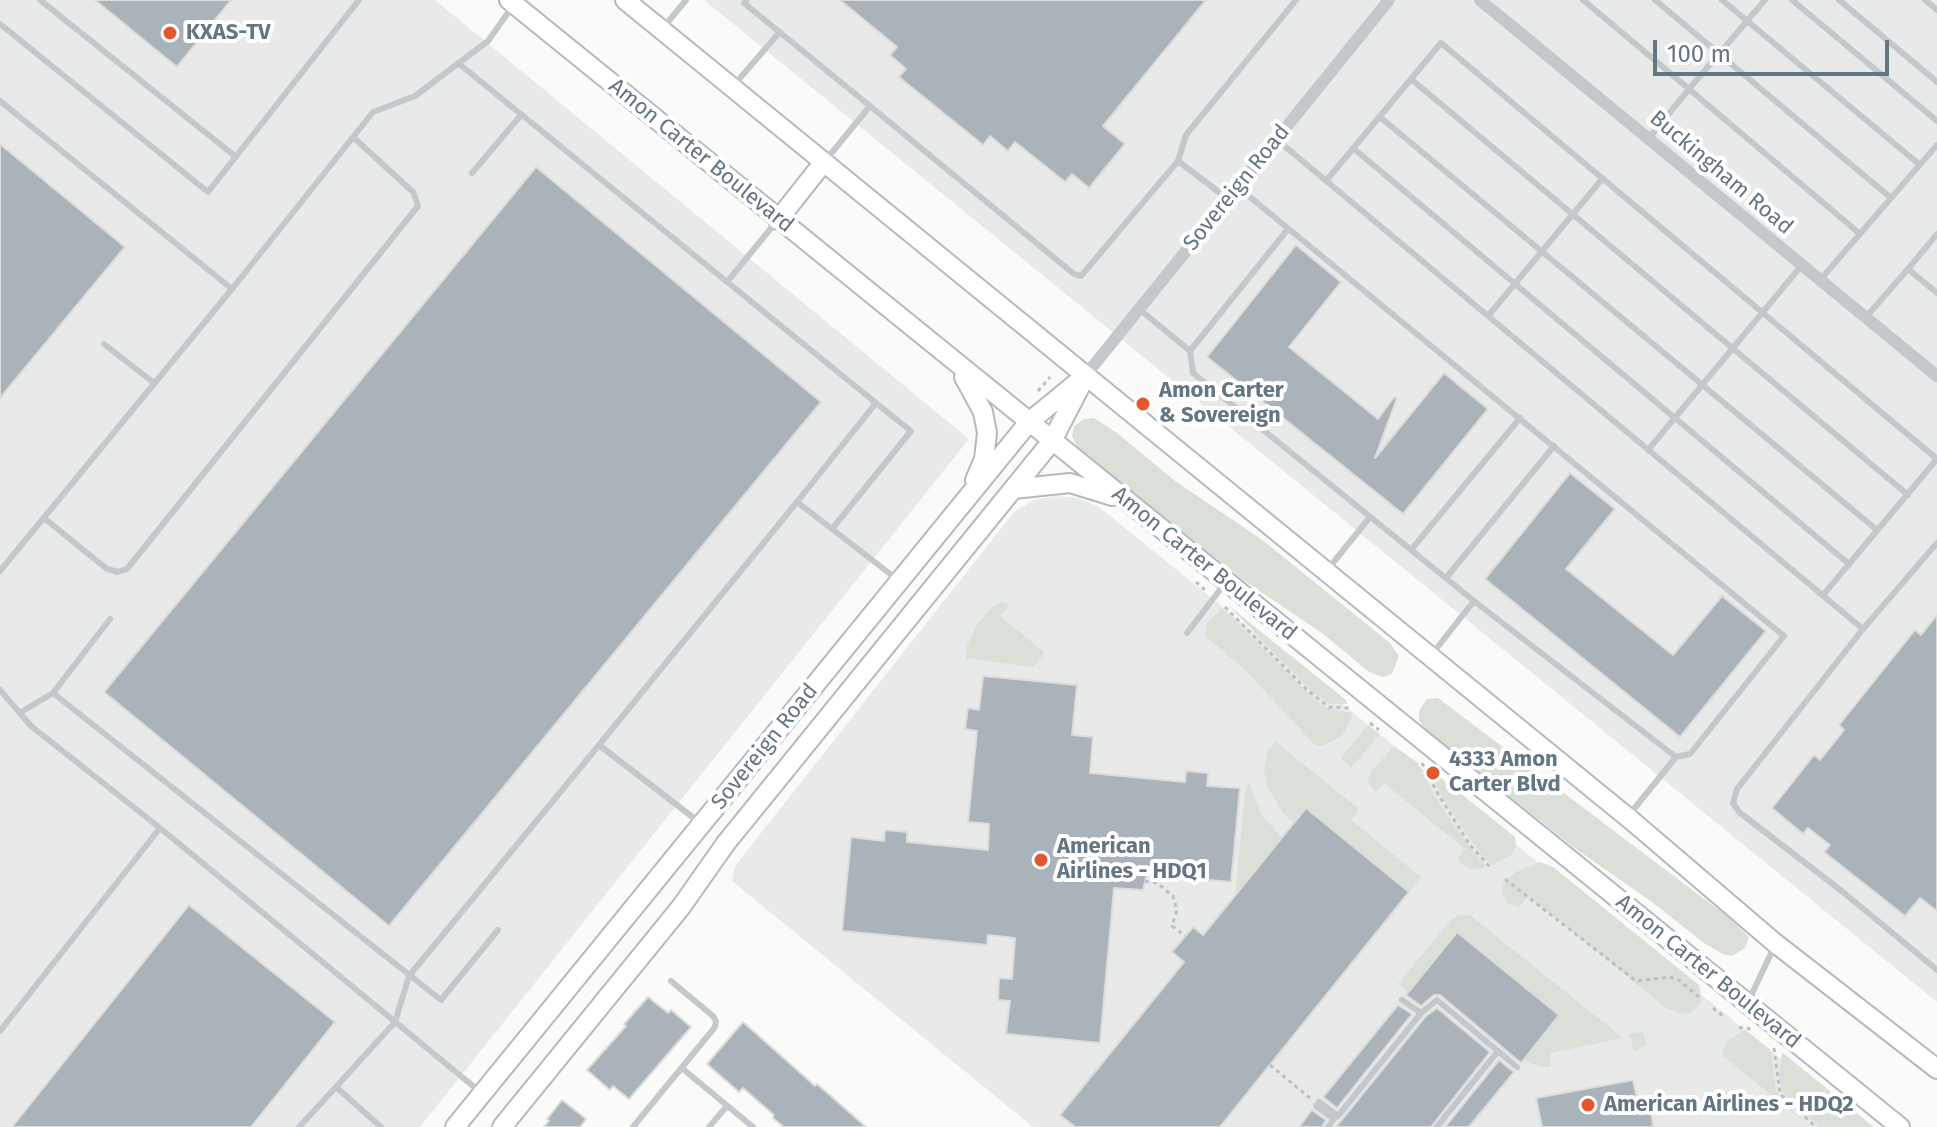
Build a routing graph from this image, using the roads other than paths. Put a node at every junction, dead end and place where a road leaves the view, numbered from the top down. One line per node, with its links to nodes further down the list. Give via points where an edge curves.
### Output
1 (40, 0): 38 (lane)
2 (359, 0): 38 (lane)
3 (625, 0): 20 (street)
4 (686, 0): 20 (lane)
5 (746, 0): 21 (lane)
6 (1296, 0): 39 (lane, via 1186,135)
7 (1389, 0): 34 (street, Sovereign Road)
8 (1480, 0): 35 (street, Buckingham Road)
9 (1583, 0): 27 (lane)
10 (1655, 0): 22 (lane)
11 (1722, 0): 18 (lane)
12 (1765, 0): 18 (lane)
13 (1792, 0): 32 (lane)
14 (1839, 0): 25 (lane)
15 (1925, 0): 17 (lane)
16 (514, 1): 23 (lane, via 488,41); 49 (street, Amon Carter Boulevard)
17 (1937, 10)
18 (1747, 21): 22 (lane); 41 (lane)
19 (0, 24): 38 (lane, via 208,192)
20 (661, 30): 26 (street)
21 (779, 33): 26 (lane); 29 (lane)
22 (1719, 54): 27 (lane); 46 (lane)
23 (458, 63): 30 (lane); 33 (lane, via 415,96 373,112)
24 (1411, 79): 31 (lane); 43 (lane, via 1441,43); 48 (lane)
25 (1937, 82)
26 (732, 88): 40 (street)
27 (1689, 89): 35 (lane); 51 (lane)
28 (0, 101): 59 (lane)
29 (870, 106): 39 (lane, via 1081,276); 40 (lane)
30 (521, 115): 42 (lane); 57 (lane)
31 (1380, 117): 37 (lane); 53 (lane)
32 (1937, 121)
33 (353, 137): 59 (lane); 86 (lane, via 413,192 418,206 127,569 107,569)
34 (1276, 139): 44 (lane); 45 (street, Sovereign Road)
35 (1648, 139): 54 (street, Buckingham Road)
36 (1937, 145): 41 (lane)
37 (1353, 148): 44 (lane); 58 (lane)
38 (236, 157)
39 (1178, 161): 47 (lane)
40 (823, 163): 49 (street); 69 (street)
41 (1920, 165): 46 (lane)
42 (472, 173)
43 (1603, 178): 48 (lane); 62 (lane)
44 (1326, 181): 63 (lane)
45 (1237, 187): 47 (street, Sovereign Road); 50 (lane)
46 (1891, 198): 51 (lane)
47 (1228, 199): 61 (street, Sovereign Road)
48 (1573, 214): 53 (lane); 66 (lane)
49 (778, 220): 57 (lane); 68 (street, Amon Carter Boulevard)
50 (1288, 229): 67 (lane); 74 (lane)
51 (1860, 234): 56 (lane)
52 (1937, 234): 55 (lane)
53 (1542, 251): 58 (lane); 72 (lane)
54 (1802, 265): 56 (street, Buckingham Road); 62 (lane)
55 (1908, 269): 60 (lane); 64 (lane)
56 (1820, 280): 64 (street, Buckingham Road)
57 (727, 282): 73 (lane)
58 (1515, 284): 63 (lane); 75 (lane)
59 (232, 289): 71 (lane)
60 (1937, 293)
61 (1139, 309): 67 (lane); 69 (street, Sovereign Road)
62 (1762, 312): 66 (lane); 80 (lane)
63 (1488, 316): 79 (lane)
64 (1865, 318): 70 (street, Buckingham Road)
65 (104, 344): 71 (lane)
66 (1733, 347): 72 (lane); 82 (lane)
67 (1190, 351): 85 (lane, via 1193,373)
68 (950, 359): 76 (street, Amon Carter Boulevard); 88 (street, via 972,389 987,433 984,459)
69 (1085, 376): 76 (street, Sovereign Road); 77 (street, Sovereign Road); 94 (street)
70 (1937, 376)
71 (154, 383): 86 (lane)
72 (1703, 383): 75 (lane); 89 (lane)
73 (876, 403): 83 (lane); 87 (lane, via 911,431)
74 (1520, 418): 78 (lane); 91 (lane)
75 (1675, 418): 79 (lane); 92 (lane)
76 (1029, 422): 77 (street, Amon Carter Boulevard); 88 (street, Sovereign Road)
77 (1052, 441): 81 (street, Sovereign Road); 84 (street, Amon Carter Boulevard)
78 (1554, 446): 95 (lane); 108 (lane, via 1784,636 1690,754)
79 (1648, 450): 98 (lane)
80 (1937, 459): 82 (lane)
81 (1013, 489): 84 (street, via 1070,483); 132 (street, Sovereign Road)
82 (1908, 495): 89 (lane)
83 (797, 502): 87 (lane); 107 (lane)
84 (1129, 504): 97 (street, Amon Carter Boulevard)
85 (1370, 517): 91 (lane); 94 (lane)
86 (44, 518): 93 (lane)
87 (832, 529): 96 (lane)
88 (941, 530): 96 (street, Sovereign Road)
89 (1877, 530): 92 (lane)
90 (1937, 543): 101 (lane)
91 (1411, 550): 95 (lane)
92 (1849, 564): 98 (lane)
93 (0, 571)
94 (1326, 572): 103 (street)
95 (1446, 578): 99 (lane)
96 (900, 581): 110 (street, Sovereign Road)
97 (1226, 582): 102 (lane); 118 (street, Amon Carter Boulevard)
98 (1823, 595): 101 (lane)
99 (1474, 601): 103 (lane); 108 (lane)
100 (110, 619): 105 (lane)
101 (1863, 629): 114 (lane, via 1737,789 1733,803)
102 (1187, 633)
103 (1430, 657): 109 (street)
104 (0, 690): 106 (lane)
105 (53, 693): 106 (lane); 115 (lane)
106 (21, 712): 111 (lane, via 31,726)
107 (599, 745): 110 (lane); 115 (lane)
108 (1676, 757): 109 (lane)
109 (1627, 818): 113 (street)
110 (702, 825): 127 (street, Sovereign Road)
111 (160, 828): 120 (lane); 121 (lane)
112 (498, 930): 115 (lane, via 441,1000)
113 (1775, 943): 118 (lane); 125 (street)
114 (1937, 970)
115 (409, 976): 120 (lane)
116 (671, 981): 124 (lane, via 716,1021)
117 (1402, 1000): 119 (lane)
118 (1747, 1003): 138 (street, Amon Carter Boulevard)
119 (1421, 1013): 122 (lane, via 1437,1000); 136 (lane, via 1338,1116 1318,1104 1334,1119)
120 (395, 1022): 126 (lane); 127 (lane)
121 (0, 1031)
122 (1498, 1051): 123 (lane); 137 (lane)
123 (1517, 1067)
124 (683, 1069): 128 (lane); 133 (lane)
125 (1937, 1069)
126 (336, 1087): 129 (lane); 130 (lane)
127 (482, 1093): 131 (street, Sovereign Road)
128 (727, 1106): 134 (lane); 135 (lane)
129 (299, 1127)
130 (381, 1127)
131 (455, 1127)
132 (502, 1127)
133 (633, 1127)
134 (709, 1127)
135 (753, 1127)
136 (1328, 1127)
137 (1437, 1127)
138 (1900, 1127)

